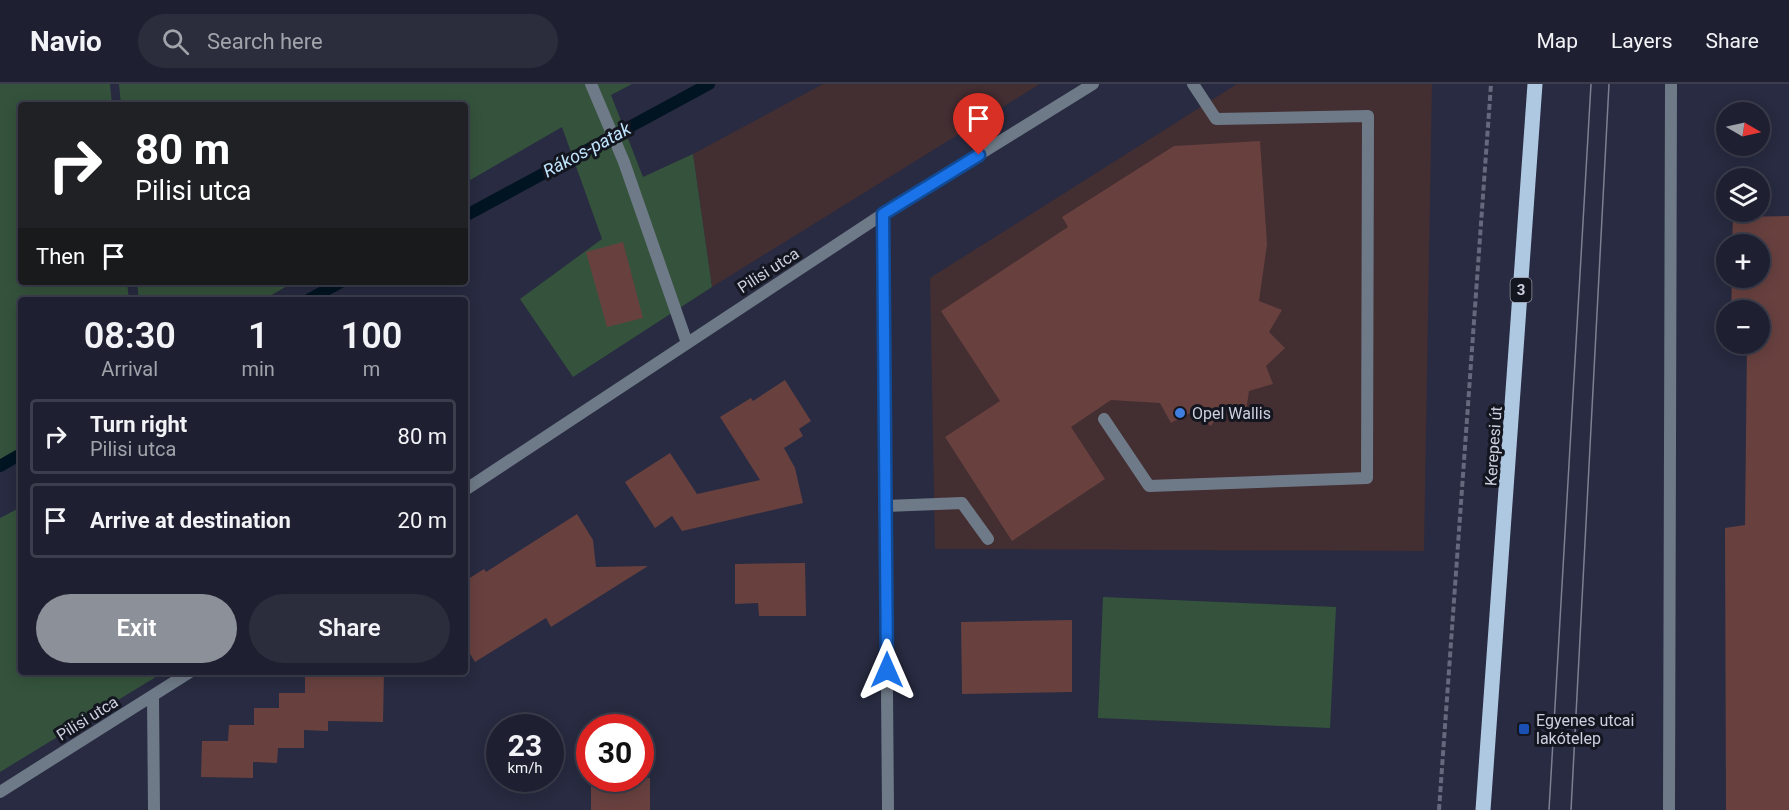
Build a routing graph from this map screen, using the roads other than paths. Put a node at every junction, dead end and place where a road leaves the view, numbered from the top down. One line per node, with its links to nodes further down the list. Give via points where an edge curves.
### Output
1 (591, 84): 7 (street, via 624,162)
2 (1094, 84): 6 (street, Pilisi utca)
3 (1192, 84): 8 (street, via 1216,119 1368,116 1367,478 1149,486)
4 (1535, 84): 17 (main road, Kerepesi út / 3)
5 (1671, 84): 18 (street)
6 (883, 214): 7 (street, Pilisi utca); 10 (street)
7 (687, 343): 9 (street, Pilisi utca)
8 (1104, 419)
9 (468, 488)
10 (886, 506): 11 (street, via 962,503); 16 (street)
11 (988, 539)
12 (186, 675): 13 (street, Pilisi utca)
13 (153, 697): 14 (street, Pilisi utca); 15 (street)
14 (0, 792)
15 (154, 810)
16 (888, 810)
17 (1483, 810)
18 (1669, 810)

